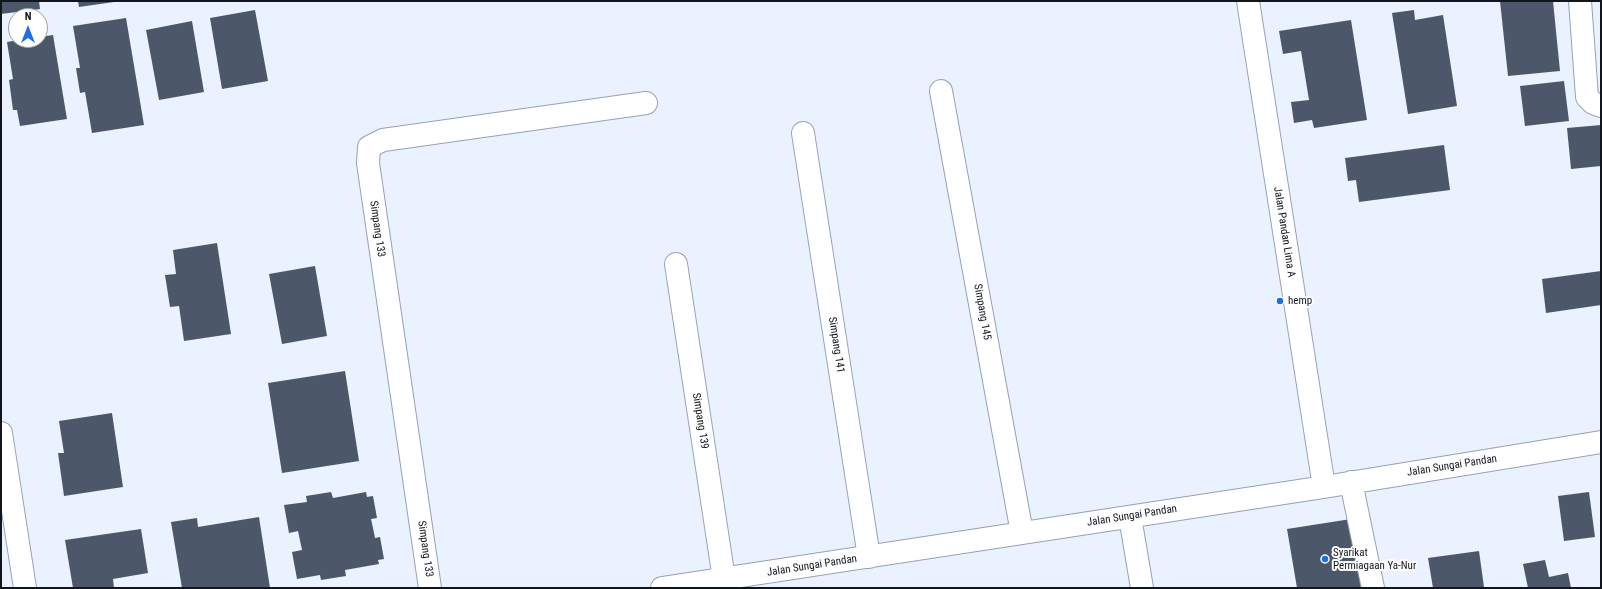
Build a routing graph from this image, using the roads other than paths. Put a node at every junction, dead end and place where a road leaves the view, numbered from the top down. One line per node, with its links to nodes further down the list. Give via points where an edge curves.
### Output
1 (1248, 1): 11 (street, Jalan Pandan Lima A)
2 (1580, 1): 5 (street, via 1587,97)
3 (941, 91): 13 (street, Simpang 145)
4 (646, 103): 17 (street, Simpang 133, via 384,140 369,147 368,163)
5 (1601, 106)
6 (803, 133): 14 (street, Simpang 141)
7 (676, 264): 15 (street, Simpang 139)
8 (1, 433): 16 (street)
9 (1601, 444): 10 (street, Jalan Sungai Pandan)
10 (1351, 482): 11 (street, Jalan Sungai Pandan); 20 (street)
11 (1324, 487): 12 (street, Jalan Sungai Pandan)
12 (1130, 517): 13 (street, Jalan Sungai Pandan); 19 (street)
13 (1022, 533): 14 (street, Jalan Sungai Pandan)
14 (869, 557): 15 (street, Jalan Sungai Pandan)
15 (724, 579): 18 (street, Jalan Sungai Pandan)
16 (25, 588)
17 (430, 588)
18 (662, 588)
19 (1142, 588)
20 (1373, 588)

